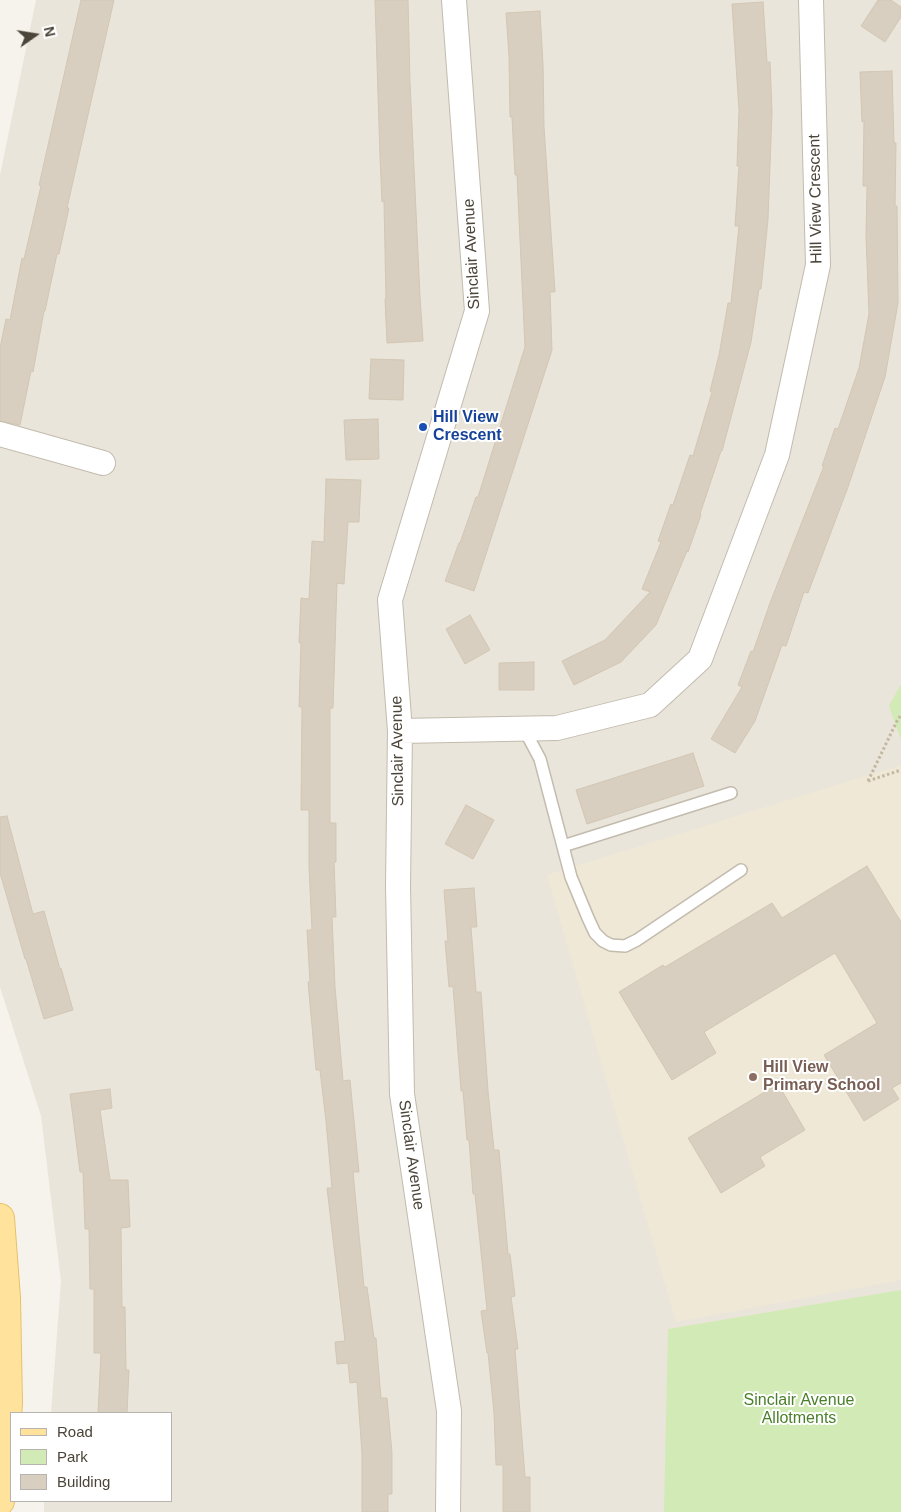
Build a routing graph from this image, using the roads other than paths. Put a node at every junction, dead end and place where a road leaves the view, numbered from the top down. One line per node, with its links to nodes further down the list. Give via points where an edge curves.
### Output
1 (454, 0): 6 (street, Sinclair Avenue, via 477,312 390,600)
2 (811, 0): 5 (street, Hill View Crescent, via 818,265 777,455 700,660 650,705 557,728)
3 (0, 434): 4 (street)
4 (103, 463)
5 (524, 729): 6 (street, Hill View Crescent); 8 (lane, via 540,759)
6 (400, 731): 12 (street, Sinclair Avenue, via 398,886 402,1094 449,1411)
7 (731, 793): 8 (lane)
8 (563, 846): 9 (lane, via 571,877 595,933 611,945 625,946 637,940)
9 (741, 870)
10 (0, 1218): 11 (main road, via 6,1298 8,1403)
11 (0, 1501)
12 (448, 1512)

